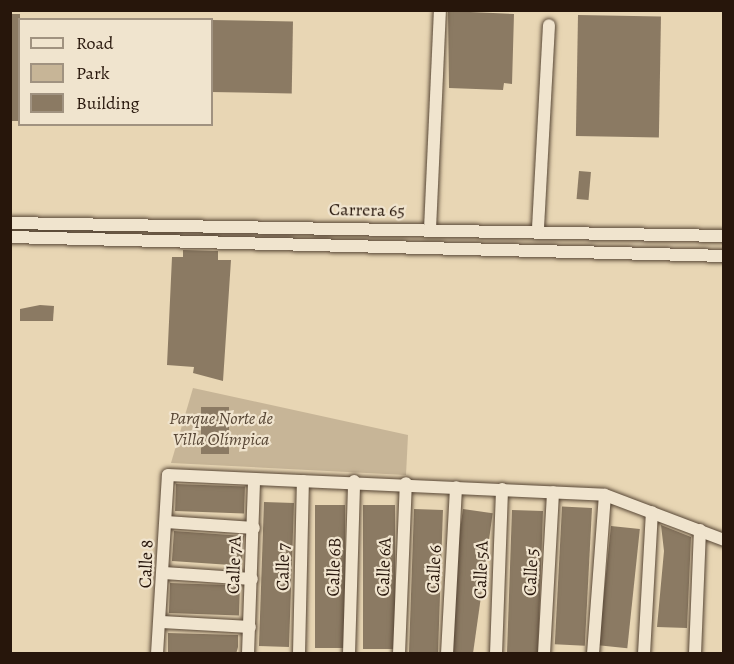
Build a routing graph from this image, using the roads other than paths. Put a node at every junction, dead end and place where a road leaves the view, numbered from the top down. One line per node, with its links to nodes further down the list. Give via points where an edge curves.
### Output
1 (440, 12): 5 (street)
2 (549, 25): 4 (street)
3 (10, 223): 5 (street, Carrera 65, via 280,231)
4 (538, 228): 6 (street, Carrera 65); 7 (street, Carrera 65)
5 (430, 229): 6 (street, Carrera 65)
6 (449, 229): 9 (street)
7 (723, 236)
8 (10, 237): 9 (street, Carrera 65)
9 (448, 249): 10 (street, Carrera 65)
10 (723, 256)
11 (254, 479): 12 (street); 20 (street, Calle 8, via 168,475); 21 (street, Calle 7A)
12 (303, 481): 13 (street); 31 (street, Calle 7)
13 (354, 481): 14 (street); 32 (street, Calle 6B)
14 (406, 483): 15 (street); 33 (street, Calle 6A)
15 (456, 487): 16 (street); 34 (street, Calle 6)
16 (502, 489): 17 (street); 35 (street, Calle 5A)
17 (553, 492): 18 (street); 28 (street, Calle 5)
18 (605, 495): 19 (street); 37 (street)
19 (652, 512): 22 (street); 38 (street)
20 (165, 522): 21 (street); 24 (street, Calle 8)
21 (254, 528): 25 (street, Calle 7A)
22 (700, 530): 23 (street); 39 (street)
23 (723, 540)
24 (164, 573): 25 (street); 26 (street, Calle 8)
25 (252, 579): 27 (street, Calle 7A)
26 (162, 622): 27 (street); 29 (street, Calle 8)
27 (250, 627): 30 (street, Calle 7A)
28 (544, 653): 36 (street)
29 (157, 654)
30 (248, 654)
31 (299, 654)
32 (349, 654)
33 (399, 654)
34 (447, 654)
35 (496, 654)
36 (558, 654)
37 (593, 654)
38 (644, 654)
39 (695, 654)

